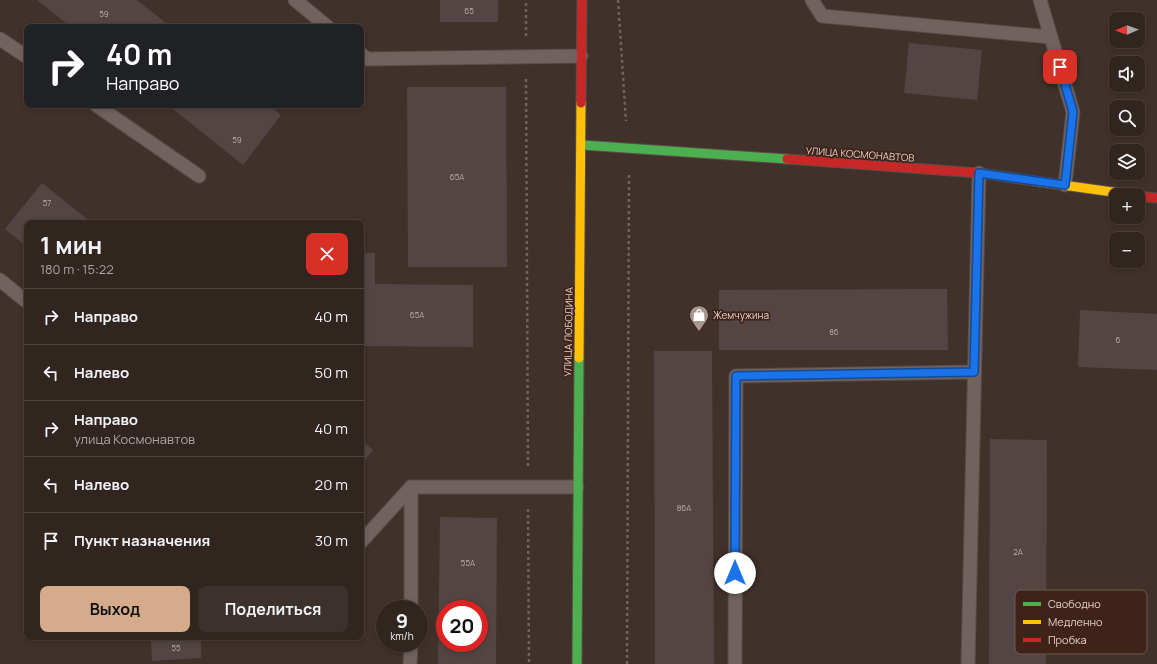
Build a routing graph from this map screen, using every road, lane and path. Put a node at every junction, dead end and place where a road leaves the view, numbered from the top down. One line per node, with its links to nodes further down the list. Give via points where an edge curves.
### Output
1 (295, 0): 7 (lane)
2 (526, 0): 13 (path)
3 (582, 0): 12 (street, УЛИЦА ЛОБОДИНА)
4 (618, 0): 16 (path)
5 (812, 0): 8 (lane, via 822,16)
6 (1040, 0): 8 (lane)
7 (324, 24)
8 (1051, 37): 19 (lane, via 1073,112)
9 (0, 39): 10 (lane)
10 (24, 55)
11 (364, 56): 13 (lane, via 367,59)
12 (581, 56): 13 (lane); 15 (street, УЛИЦА ЛОБОДИНА)
13 (526, 57): 27 (path)
14 (100, 108): 18 (lane)
15 (582, 146): 16 (street, УЛИЦА КОСМОНАВТОВ); 28 (street, УЛИЦА ЛОБОДИНА)
16 (629, 149): 17 (street, УЛИЦА КОСМОНАВТОВ); 35 (path)
17 (979, 173): 19 (street, УЛИЦА КОСМОНАВТОВ); 25 (lane)
18 (199, 176)
19 (1065, 185): 20 (street, УЛИЦА КОСМОНАВТОВ)
20 (1109, 191)
21 (1145, 197): 22 (street)
22 (1157, 198)
23 (0, 280): 24 (lane)
24 (24, 300)
25 (974, 372): 36 (lane, via 736,376); 37 (lane)
26 (411, 487): 27 (lane); 29 (lane); 30 (lane)
27 (528, 487): 28 (lane); 33 (path)
28 (577, 487): 34 (street, УЛИЦА ЛОБОДИНА)
29 (364, 539)
30 (411, 600)
31 (410, 652): 32 (lane)
32 (410, 664)
33 (529, 664)
34 (576, 664)
35 (627, 664)
36 (735, 664)
37 (968, 664)

